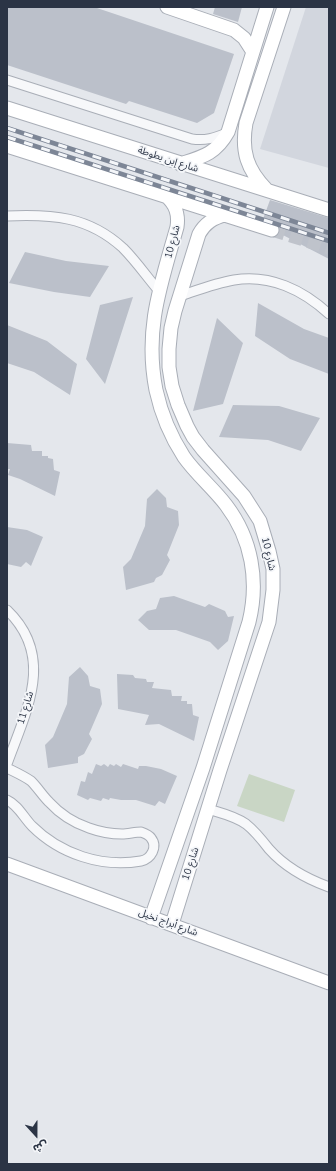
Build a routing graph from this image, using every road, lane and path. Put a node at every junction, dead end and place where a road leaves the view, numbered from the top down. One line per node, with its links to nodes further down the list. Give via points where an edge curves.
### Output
1 (167, 7): 4 (street, via 234,30 244,38)
2 (267, 7): 4 (street)
3 (284, 7): 10 (street, via 244,135 246,160 251,171)
4 (253, 52): 7 (street)
5 (7, 80): 7 (street, via 192,139 202,141)
6 (7, 108): 9 (street, شارع إبن بطوطة)
7 (228, 132): 9 (street, via 218,147 210,153)
8 (7, 146): 11 (street)
9 (180, 164): 10 (street, شارع إبن بطوطة)
10 (268, 191): 12 (street, شارع إبن بطوطة)
11 (166, 196): 13 (street); 17 (street, شارع 10, via 175,206 178,227)
12 (329, 210)
13 (225, 215): 15 (street); 16 (street, شارع 10, via 212,219 202,228)
14 (7, 216): 17 (street, via 47,215 88,226 123,249)
15 (272, 230)
16 (182, 290): 18 (street, via 198,291 223,282 258,279 293,288); 20 (street, شارع 10)
17 (159, 291): 19 (street, شارع 10)
18 (329, 314)
19 (151, 343): 20 (street, via 161,344); 25 (street, شارع 10, via 157,391 163,414 184,457 226,505 237,522 245,540 253,574 254,592 249,622)
20 (169, 349): 26 (street, شارع 10, via 172,386 186,426 203,450 244,496 260,521 273,569 269,622)
21 (7, 610): 22 (street, شارع 11, via 22,628 33,658 34,673 32,693)
22 (7, 764)
23 (7, 768): 24 (street, via 30,780 48,802 75,822 106,833 146,834 151,838 154,849 147,859 117,863 71,853 31,826 16,806)
24 (7, 800)
25 (192, 802): 27 (street, via 192,824 197,827); 30 (street, شارع 10)
26 (208, 809): 27 (street, شارع 10); 29 (street, via 245,823 292,869)
27 (204, 822): 31 (street, شارع 10)
28 (7, 864): 30 (street, شارع أبراج نخيل)
29 (329, 887)
30 (151, 918): 31 (street, شارع أبراج نخيل)
31 (172, 924): 32 (street, شارع أبراج نخيل)
32 (329, 983)

